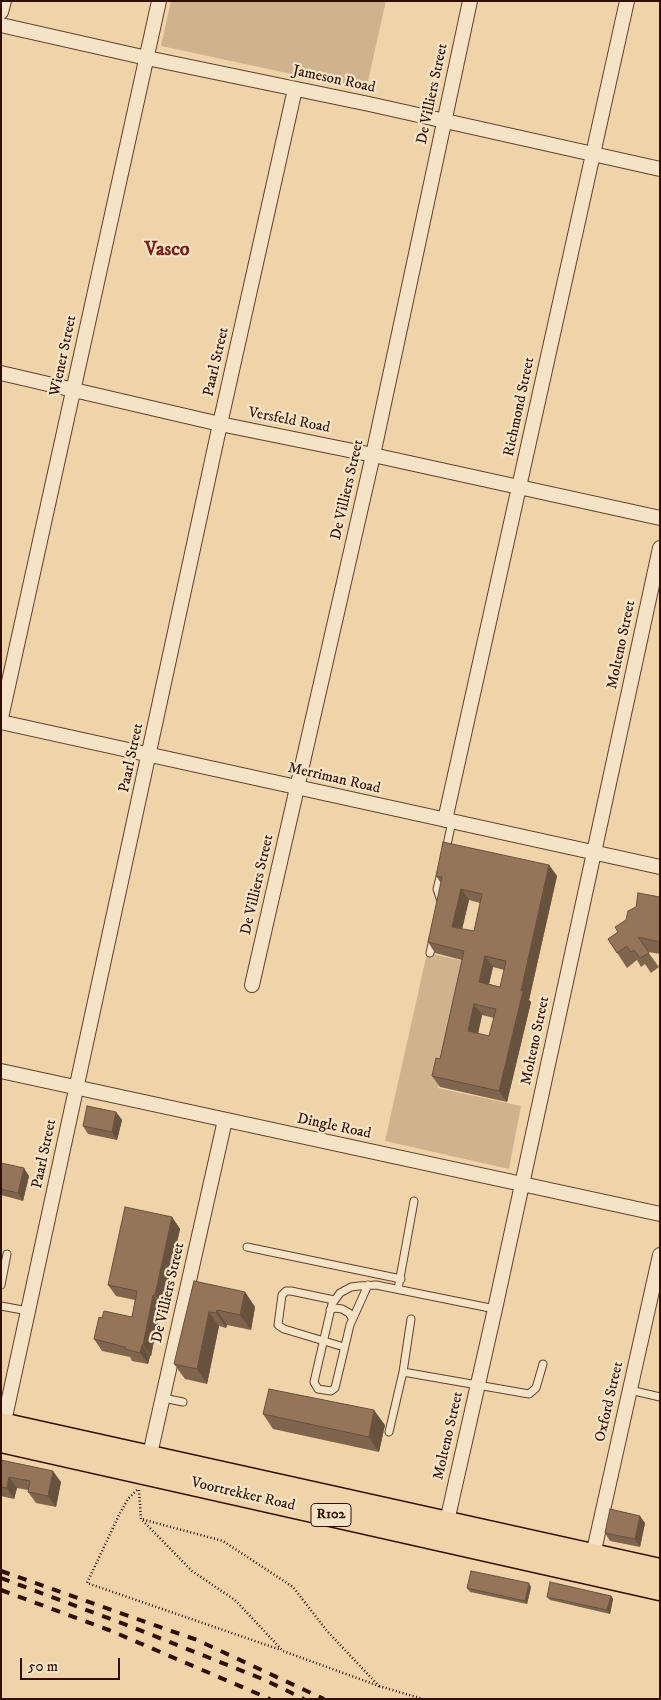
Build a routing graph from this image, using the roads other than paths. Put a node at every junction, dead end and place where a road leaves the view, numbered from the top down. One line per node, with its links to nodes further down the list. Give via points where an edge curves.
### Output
1 (4, 1): 5 (street)
2 (159, 1): 7 (street, Wiener Street)
3 (470, 1): 9 (street, De Villiers Street)
4 (627, 1): 10 (street, Richmond Street)
5 (1, 12)
6 (1, 26): 7 (street, Jameson Road)
7 (147, 58): 8 (street, Jameson Road); 13 (street, Wiener Street)
8 (295, 89): 9 (street, Jameson Road); 14 (street, Paarl Street)
9 (444, 121): 10 (street, Jameson Road); 15 (street, De Villiers Street)
10 (593, 154): 11 (street, Jameson Road); 16 (street, Richmond Street)
11 (660, 169)
12 (1, 373): 13 (street, Versfeld Road)
13 (74, 389): 14 (street, Versfeld Road); 19 (street, Wiener Street)
14 (220, 424): 15 (street, Versfeld Road); 21 (street, Paarl Street)
15 (373, 455): 16 (street, Versfeld Road); 22 (street, De Villiers Street)
16 (519, 488): 17 (street, Versfeld Road); 23 (street, Richmond Street)
17 (660, 518)
18 (660, 548): 26 (street, Molteno Street)
19 (1, 718)
20 (1, 722): 21 (street, Merriman Road)
21 (149, 754): 22 (street, Merriman Road); 35 (street, Paarl Street)
22 (297, 787): 23 (street, Merriman Road); 33 (street, De Villiers Street)
23 (448, 821): 24 (lane); 26 (street, Merriman Road)
24 (447, 845): 25 (lane); 27 (lane)
25 (456, 847)
26 (593, 852): 29 (street, Merriman Road); 37 (street, Molteno Street)
27 (445, 854)
28 (443, 863): 30 (lane, via 437,889 441,903)
29 (660, 867)
30 (439, 911)
31 (436, 928): 32 (lane)
32 (430, 953)
33 (252, 985)
34 (1, 1071): 35 (street, Dingle Road)
35 (76, 1088): 36 (street, Dingle Road); 51 (street, Paarl Street)
36 (225, 1120): 37 (street, Dingle Road); 61 (street, De Villiers Street)
37 (522, 1184): 39 (street, Dingle Road); 50 (street, Molteno Street)
38 (414, 1201): 43 (lane)
39 (660, 1214)
40 (247, 1247): 43 (lane)
41 (7, 1254): 44 (lane)
42 (660, 1256): 59 (street, Oxford Street)
43 (401, 1278): 46 (lane)
44 (1, 1285)
45 (368, 1286): 46 (lane, via 376,1284); 47 (lane, via 351,1287); 52 (lane)
46 (398, 1289): 50 (lane)
47 (334, 1300): 49 (lane); 54 (lane, via 291,1290 282,1295 278,1325)
48 (1, 1306): 51 (lane)
49 (330, 1310): 52 (lane, via 342,1309); 54 (lane)
50 (495, 1310): 58 (street, Molteno Street)
51 (28, 1311): 63 (street, Paarl Street)
52 (352, 1318): 55 (lane)
53 (411, 1319): 57 (lane)
54 (323, 1341): 55 (lane); 55 (lane, via 314,1382 320,1390 335,1388)
55 (344, 1347)
56 (543, 1364): 58 (lane, via 536,1388 529,1394)
57 (403, 1372): 58 (lane); 64 (lane)
58 (478, 1386): 66 (street, Molteno Street)
59 (630, 1390): 60 (lane); 67 (street, Oxford Street)
60 (660, 1397)
61 (163, 1398): 62 (lane); 65 (street, De Villiers Street)
62 (183, 1402)
63 (2, 1431): 65 (main road, Voortrekker Road / R102)
64 (389, 1432)
65 (148, 1466): 66 (main road, Voortrekker Road / R102)
66 (445, 1532): 67 (main road, Voortrekker Road / R102); 68 (main road, Voortrekker Road / R102)
67 (593, 1555): 68 (main road, Voortrekker Road / R102)
68 (659, 1586)

